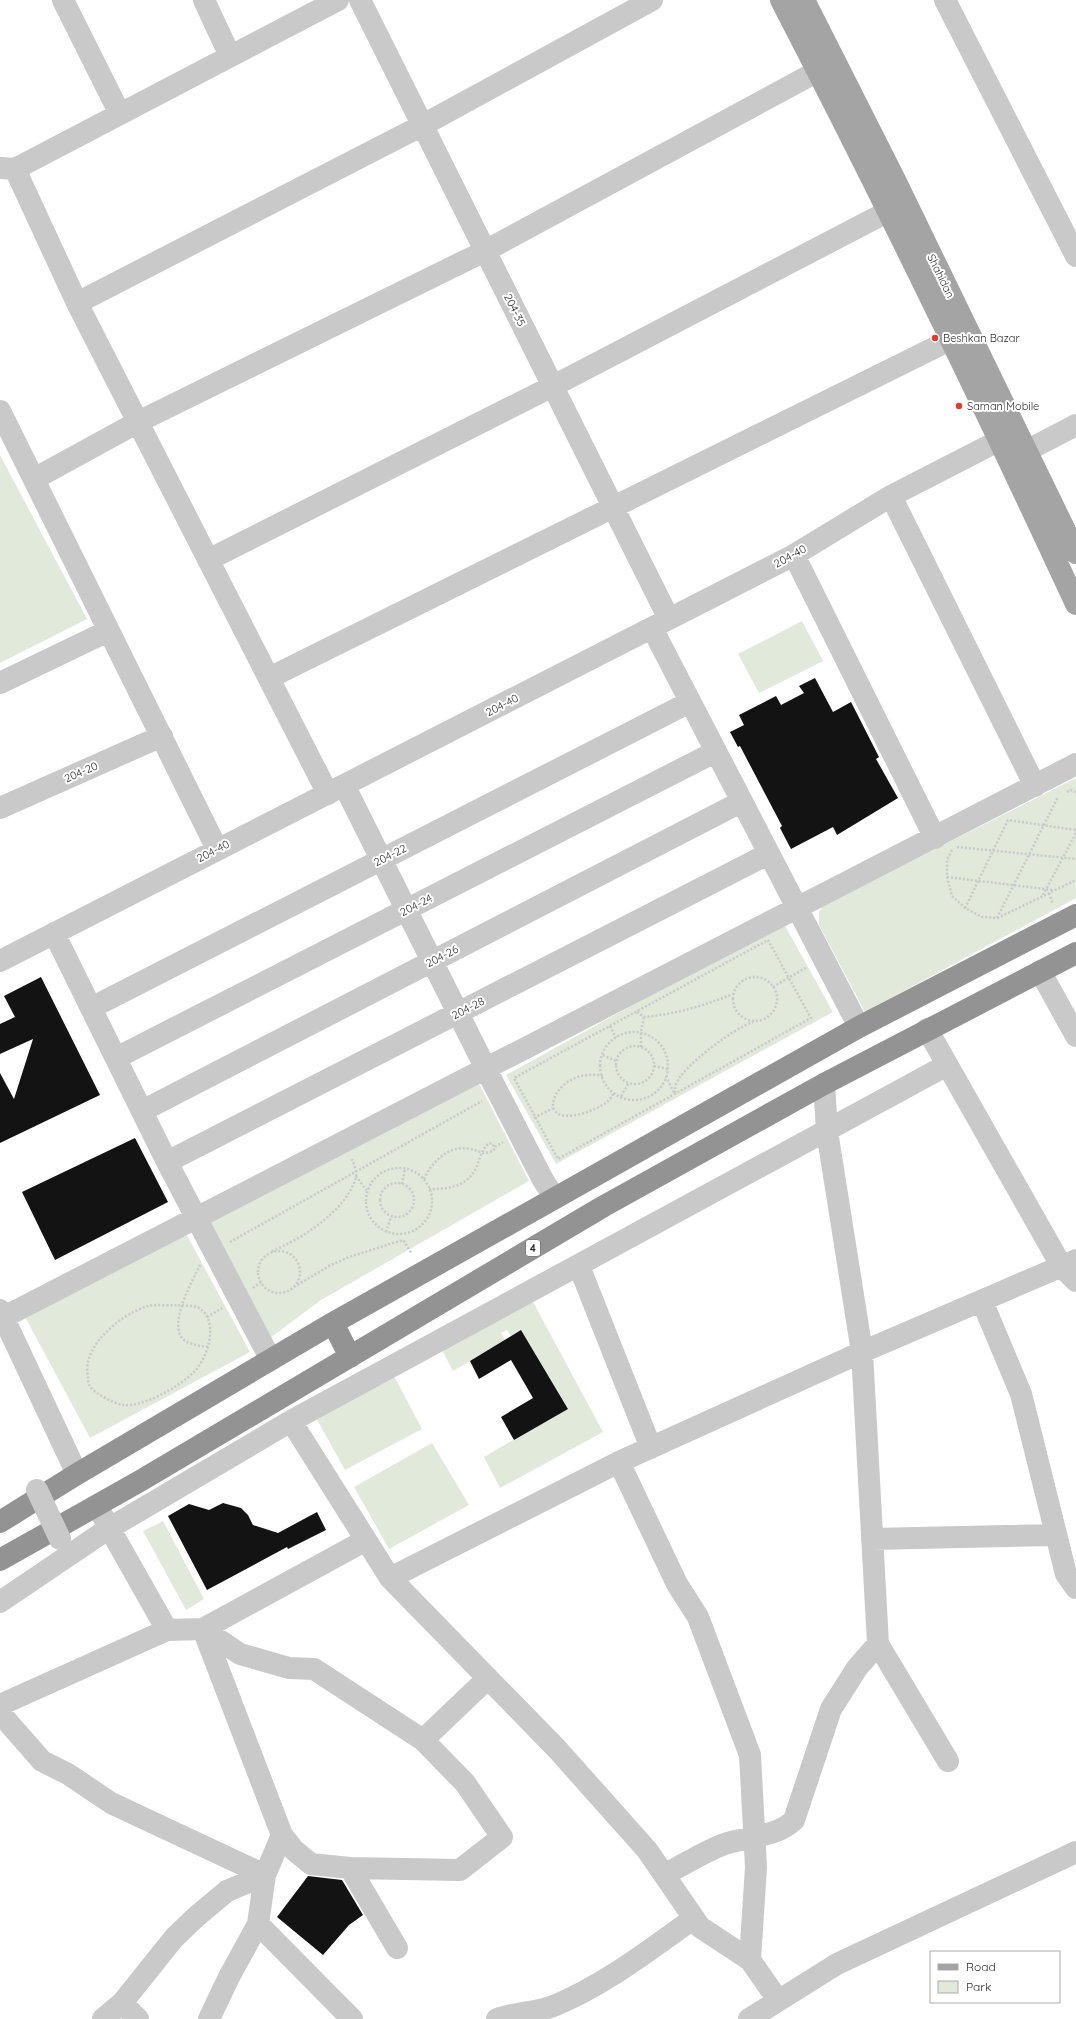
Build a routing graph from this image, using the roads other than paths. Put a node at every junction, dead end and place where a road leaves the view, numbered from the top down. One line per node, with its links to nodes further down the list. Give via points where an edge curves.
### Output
1 (63, 0): 11 (street)
2 (204, 0): 9 (street)
3 (336, 0): 9 (street)
4 (360, 0): 12 (street, 204-35)
5 (652, 0): 12 (street)
6 (781, 0): 10 (main road)
7 (804, 0): 24 (main road, Shahidan)
8 (945, 0): 16 (street)
9 (230, 56): 11 (street)
10 (818, 71): 14 (main road); 15 (street)
11 (120, 114): 13 (street)
12 (423, 125): 15 (street, 204-35); 17 (street)
13 (8, 168): 17 (street)
14 (889, 211): 18 (main road); 19 (street)
15 (485, 251): 19 (street, 204-35); 21 (street)
16 (1076, 256)
17 (77, 303): 21 (street)
18 (950, 340): 23 (main road); 27 (street)
19 (553, 386): 27 (street, 204-35); 30 (street)
20 (0, 411): 25 (street)
21 (138, 422): 25 (street); 30 (street)
22 (1076, 425): 24 (street)
23 (1000, 440): 26 (street, 204-40); 31 (main road)
24 (1026, 451): 28 (main road, Shahidan)
25 (34, 479): 33 (street)
26 (891, 496): 29 (street, 204-40); 41 (street)
27 (614, 508): 32 (street, 204-35); 34 (street)
28 (1075, 548)
29 (794, 555): 32 (street, 204-40); 44 (street)
30 (208, 560): 34 (street)
31 (1076, 604)
32 (660, 624): 36 (street, 204-35); 40 (street, 204-40)
33 (108, 631): 35 (street); 37 (street)
34 (269, 678): 40 (street)
35 (0, 683)
36 (690, 702): 38 (street, 204-35); 47 (street, 204-22)
37 (162, 736): 43 (street, 204-20); 45 (street)
38 (716, 752): 42 (street, 204-35); 49 (street, 204-24)
39 (1076, 764): 41 (street)
40 (336, 790): 45 (street, 204-40); 47 (street)
41 (1043, 793): 44 (street)
42 (741, 802): 46 (street, 204-35); 54 (street, 204-26)
43 (0, 808)
44 (945, 842): 48 (street)
45 (217, 849): 51 (street, 204-40)
46 (768, 854): 48 (street, 204-35); 57 (street, 204-28)
47 (381, 860): 49 (street); 56 (street, 204-22)
48 (796, 909): 58 (street, 204-35); 63 (street)
49 (406, 910): 54 (street); 61 (street, 204-24)
50 (1076, 915): 58 (highway)
51 (54, 933): 53 (street, 204-40); 56 (street)
52 (1076, 953): 55 (highway, 4)
53 (0, 961)
54 (432, 961): 57 (street); 65 (street, 204-26)
55 (1040, 971): 59 (highway, 4); 60 (street)
56 (91, 1008): 61 (street)
57 (458, 1013): 63 (street); 67 (street, 204-28)
58 (859, 1027): 68 (highway)
59 (927, 1029): 62 (street); 64 (highway, 4)
60 (1076, 1036)
61 (116, 1058): 65 (street)
62 (947, 1065): 66 (street); 71 (street)
63 (486, 1069): 68 (street); 69 (street)
64 (824, 1084): 66 (street); 76 (highway, 4, via 604,1206)
65 (142, 1111): 67 (street)
66 (827, 1131): 70 (street); 75 (street)
67 (167, 1162): 69 (street)
68 (555, 1198): 74 (highway)
69 (197, 1218): 73 (street); 77 (street)
70 (579, 1266): 78 (street); 79 (street)
71 (1071, 1269): 72 (street)
72 (982, 1301): 75 (street); 86 (street, via 1021,1394)
73 (2, 1314): 81 (street)
74 (333, 1323): 76 (highway); 77 (highway)
75 (862, 1352): 79 (street); 88 (street)
76 (350, 1357): 83 (highway, 4)
77 (272, 1359): 81 (highway)
78 (291, 1421): 85 (street); 89 (street)
79 (651, 1448): 80 (street)
80 (619, 1462): 91 (street); 103 (street, via 677,1584 698,1617 750,1755)
81 (77, 1474): 84 (highway)
82 (36, 1490): 87 (street, bridge)
83 (96, 1506): 85 (street); 90 (highway, 4)
84 (0, 1522)
85 (108, 1529): 93 (street); 95 (street)
86 (1056, 1535): 88 (street); 92 (street, via 1066,1574)
87 (60, 1538)
88 (872, 1539): 96 (street)
89 (366, 1540): 91 (street); 94 (street)
90 (0, 1560)
91 (390, 1578): 97 (street)
92 (1076, 1588)
93 (0, 1602)
94 (203, 1629): 95 (street); 100 (street, via 240,1654 289,1668 314,1669); 102 (street)
95 (167, 1630): 98 (street)
96 (878, 1644): 101 (street); 103 (street, via 857,1668 831,1708 794,1820 786,1827)
97 (488, 1678): 100 (street); 107 (street, via 562,1755 647,1850)
98 (0, 1704)
99 (0, 1714): 106 (street, via 42,1761 68,1774 111,1804)
100 (423, 1740): 105 (street, via 465,1783 502,1837 460,1870)
101 (948, 1761)
102 (282, 1835): 105 (street, via 294,1850 312,1864); 106 (street)
103 (754, 1837): 107 (street, via 720,1846); 111 (street, via 756,1867)
104 (1076, 1852): 112 (street, via 837,1964)
105 (350, 1868): 110 (street)
106 (265, 1875): 109 (street); 113 (street, via 227,1891 197,1916 174,1938)
107 (664, 1875): 108 (street)
108 (693, 1919): 111 (street, via 700,1928); 118 (street, via 614,1975 575,1996 554,2006)
109 (258, 1924): 116 (street); 117 (street)
110 (397, 1948)
111 (750, 1960): 112 (street)
112 (778, 2000): 119 (street)
113 (122, 2003): 114 (street); 115 (street)
114 (103, 2019)
115 (138, 2019)
116 (209, 2019)
117 (352, 2019)
118 (497, 2019)
119 (749, 2019)

